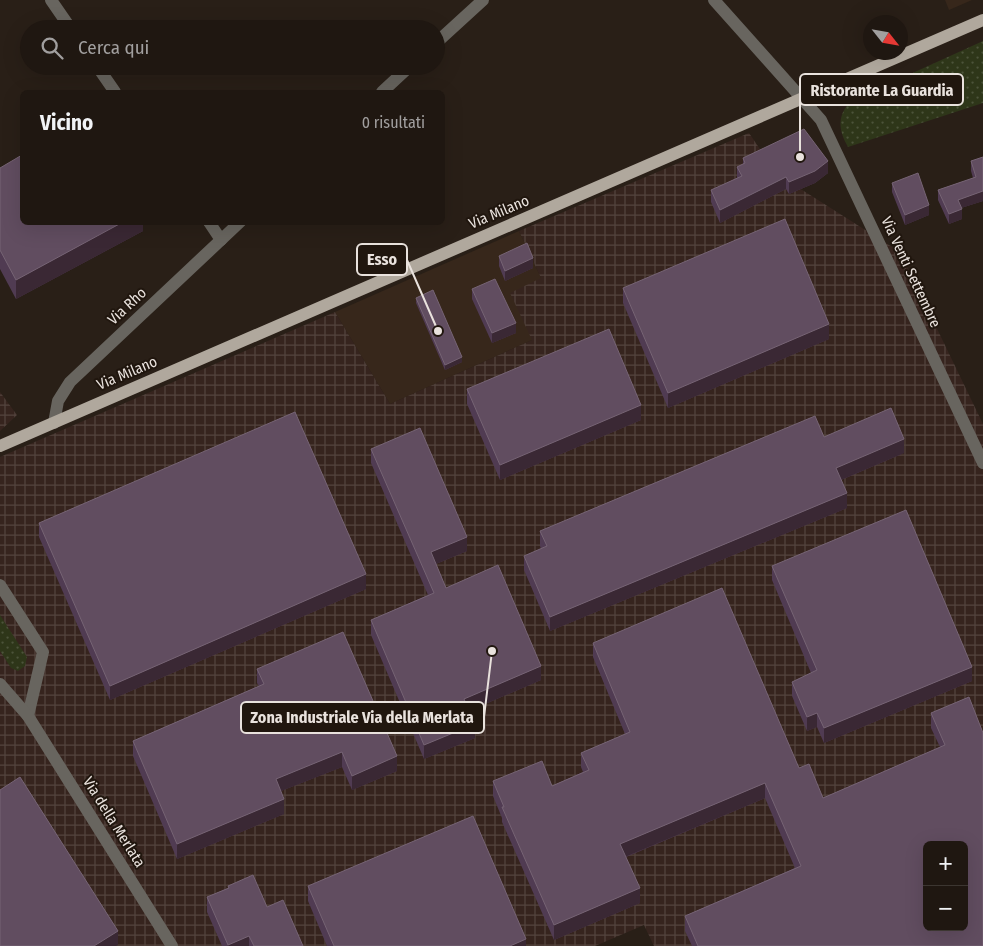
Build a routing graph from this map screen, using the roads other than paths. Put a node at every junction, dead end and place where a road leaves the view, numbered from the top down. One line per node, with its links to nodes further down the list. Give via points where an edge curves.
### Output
1 (51, 0): 4 (street)
2 (482, 0): 6 (street)
3 (714, 0): 11 (street, Via Venti Settembre)
4 (65, 20)
5 (983, 20): 11 (main road, Via Milano)
6 (445, 34)
7 (103, 75): 9 (street)
8 (400, 75): 10 (street)
9 (114, 90)
10 (384, 90)
11 (803, 99): 15 (main road, Via Milano); 17 (street, Via Venti Settembre, via 821,120)
12 (211, 225): 14 (street)
13 (237, 225): 14 (street, Via Rho)
14 (221, 240): 15 (street, Via Rho, via 70,382 58,400)
15 (54, 423): 16 (main road, Via Milano)
16 (0, 446)
17 (983, 462)
18 (0, 585): 20 (street, via 43,652)
19 (0, 684): 20 (street, Via della Merlata)
20 (28, 716): 21 (street, Via della Merlata)
21 (172, 946)

